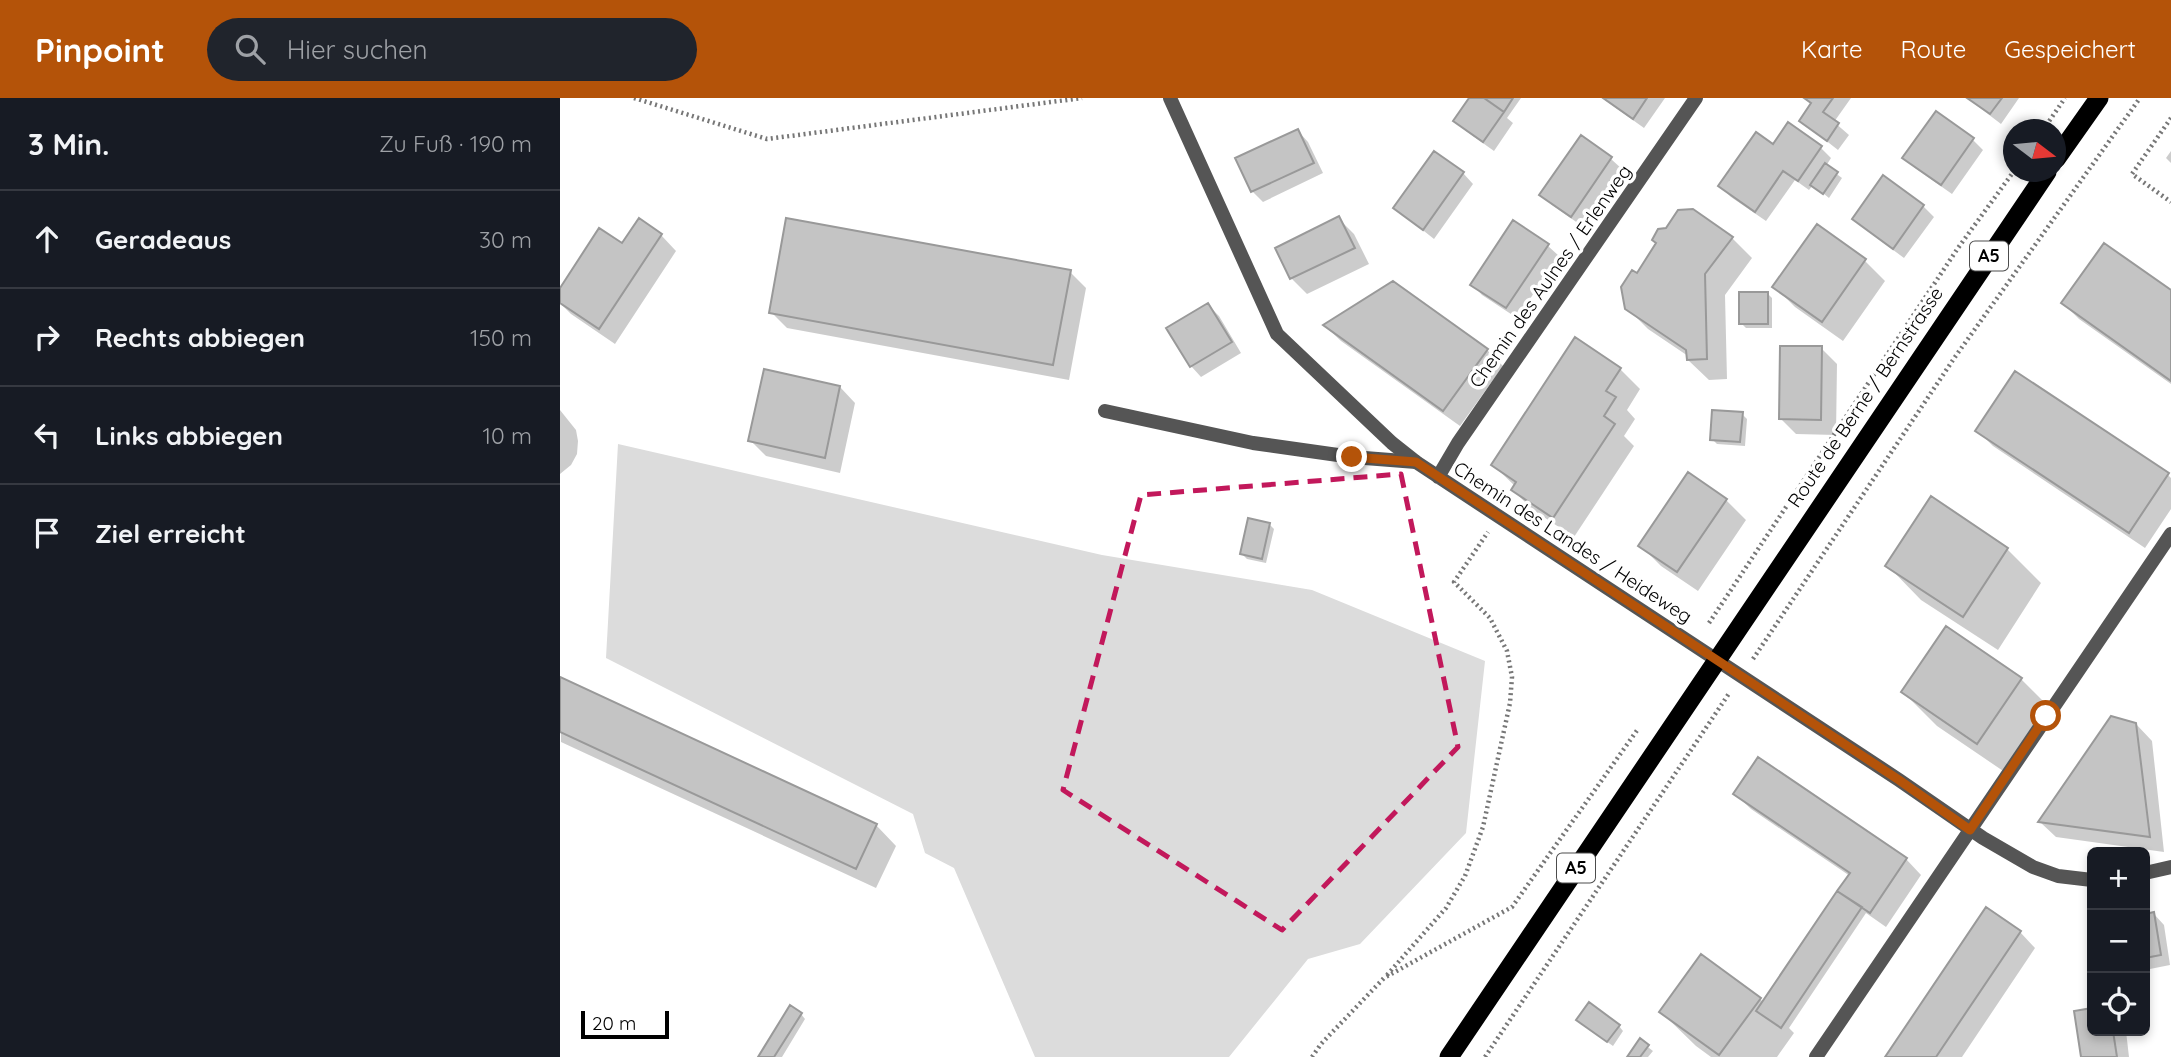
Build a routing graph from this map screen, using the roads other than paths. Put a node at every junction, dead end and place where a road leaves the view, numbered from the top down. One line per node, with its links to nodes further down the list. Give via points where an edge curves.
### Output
1 (1170, 98): 7 (street, Chemin des Landes / Heideweg, via 1277,334)
2 (1696, 98): 8 (street, Chemin des Aulnes / Erlenweg)
3 (2099, 98): 4 (highway)
4 (2066, 145)
5 (2040, 182): 14 (highway, Route de Berne / Bernstrasse / A5)
6 (1105, 411): 7 (street, via 1253,443)
7 (1416, 462): 8 (street, Chemin des Landes / Heideweg)
8 (1438, 477): 10 (street, Chemin des Landes / Heideweg)
9 (2171, 534): 10 (street)
10 (1970, 830): 13 (street, Chemin des Landes / Heideweg, via 2033,867); 15 (street)
11 (2171, 867): 12 (street)
12 (2150, 872)
13 (2087, 879)
14 (1449, 1057)
15 (1816, 1057)

